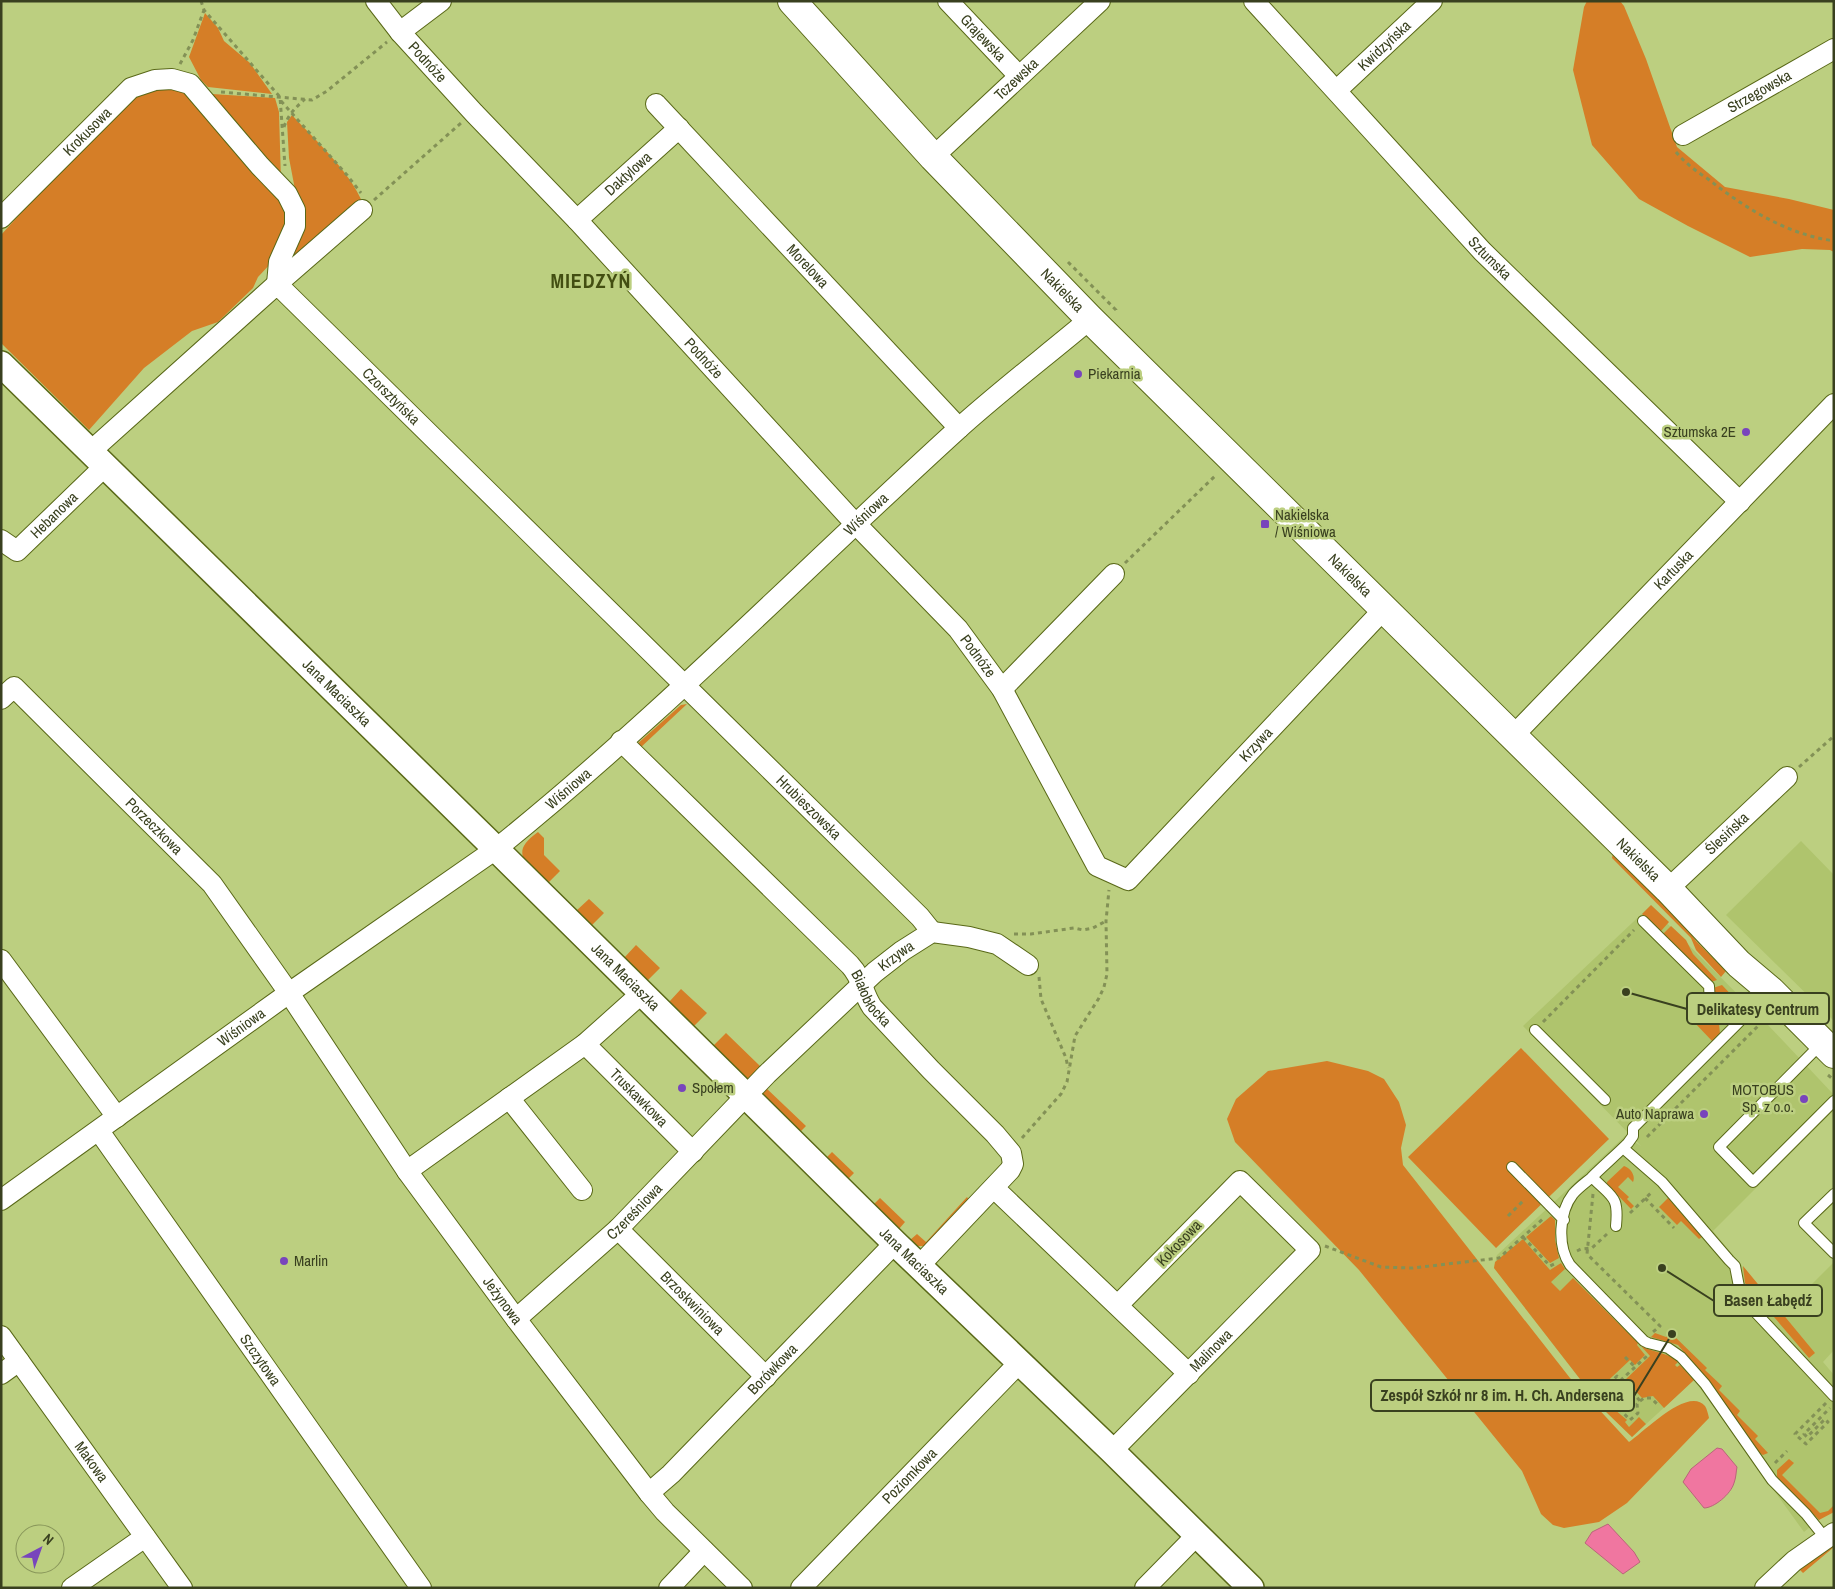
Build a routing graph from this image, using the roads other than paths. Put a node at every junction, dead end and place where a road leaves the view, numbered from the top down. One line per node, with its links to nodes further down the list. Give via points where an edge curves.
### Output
1 (376, 1): 8 (street, Podnóże)
2 (441, 1): 8 (street)
3 (792, 1): 15 (main road, Nakielska)
4 (948, 1): 10 (street, Grajewska)
5 (1100, 1): 10 (street, Tczewska)
6 (1254, 1): 11 (street, Sztumska)
7 (1432, 1): 11 (street, Kwidzyńska)
8 (400, 32): 18 (street, Podnóże)
9 (1834, 49): 14 (street, Strzegowska)
10 (1019, 76): 15 (street, Tczewska)
11 (1336, 90): 25 (street, Sztumska, via 1482,251)
12 (656, 104): 13 (street, Morelowa)
13 (679, 128): 18 (street, Daktylowa); 23 (street, Morelowa)
14 (1683, 135)
15 (933, 157): 20 (main road, Nakielska)
16 (366, 207): 19 (street)
17 (1, 218): 19 (street, Krokusowa, via 131,88 156,80 186,84 287,194 295,210 294,226 279,262)
18 (577, 220): 26 (street, Podnóże)
19 (277, 284): 24 (street); 30 (street, Czorsztyńska)
20 (1090, 319): 23 (street, Wiśniowa); 29 (main road, Nakielska)
21 (1, 364): 24 (street, Jana Maciaszka)
22 (1834, 404): 25 (street, Kartuska)
23 (959, 428): 26 (street, Wiśniowa)
24 (98, 459): 27 (street, Hebanowa, via 16,551); 36 (street, Jana Maciaszka)
25 (1740, 502): 33 (street, Kartuska)
26 (856, 525): 30 (street, Wiśniowa); 31 (street, Podnóże, via 958,629)
27 (1, 540)
28 (1114, 574): 31 (street, Podnóże)
29 (1384, 609): 33 (main road, Nakielska); 37 (street, Krzywa)
30 (684, 685): 34 (street, Wiśniowa); 40 (street, Hrubieszowska)
31 (1002, 689): 37 (street, Podnóże, via 1097,866)
32 (1, 699): 45 (street, Porzeczkowa, via 14,687 212,884)
33 (1513, 736): 38 (main road, Nakielska)
34 (621, 742): 36 (street, Wiśniowa); 43 (street, Białobłocka, via 850,965)
35 (1787, 777): 38 (street, Ślesińska)
36 (496, 848): 45 (street, Wiśniowa); 46 (street, Jana Maciaszka)
37 (1119, 876)
38 (1668, 889): 44 (main road, Nakielska, via 1739,964)
39 (1643, 921): 47 (lane, via 1709,986)
40 (932, 932): 42 (street, via 997,944); 43 (street, Krzywa, via 889,960)
41 (1, 960): 55 (street)
42 (1028, 965)
43 (862, 985): 51 (street, Krzywa); 63 (street, Białobłocka, via 872,1007 1011,1153 1013,1164)
44 (1770, 991): 50 (main road, Nakielska); 57 (lane, via 1633,1128)
45 (289, 993): 55 (street, Wiśniowa); 60 (street, Jeżynowa)
46 (642, 993): 49 (street); 51 (street, Jana Maciaszka)
47 (1710, 1003)
48 (1535, 1030): 53 (lane)
49 (585, 1044): 52 (street); 58 (street, Truskawkowa)
50 (1828, 1048): 54 (lane, via 1719,1147 1753,1182)
51 (746, 1097): 58 (street, Czereśniowa); 70 (street, Jana Maciaszka)
52 (509, 1098): 60 (street); 64 (street)
53 (1605, 1100)
54 (1834, 1101)
55 (118, 1117): 56 (street, Wiśniowa)
56 (99, 1131): 66 (street, Wiśniowa); 90 (street, Szczytowa)
57 (1626, 1151): 61 (lane); 81 (lane, via 1662,1182 1735,1266 1741,1297)
58 (692, 1152): 69 (street, Czereśniowa)
59 (1512, 1167): 67 (lane)
60 (407, 1171): 74 (street, Jeżynowa)
61 (1592, 1177): 67 (lane, via 1574,1192); 68 (lane, via 1615,1200 1618,1207)
62 (1240, 1181): 73 (street, Kokosowa); 79 (street, Malinowa, via 1310,1250)
63 (994, 1188): 72 (street); 73 (street)
64 (582, 1190)
65 (1834, 1194): 71 (lane, via 1804,1223)
66 (1, 1200)
67 (1564, 1220): 86 (lane, via 1561,1235 1568,1261 1644,1341 1668,1348 1681,1357 1705,1384 1772,1480)
68 (1616, 1226)
69 (618, 1229): 74 (street, Czereśniowa); 80 (street, Brzoskwiniowa)
70 (895, 1243): 72 (street, Jana Maciaszka); 80 (street, Borówkowa)
71 (1834, 1253)
72 (919, 1266): 77 (street, Jana Maciaszka)
73 (1118, 1305): 79 (street)
74 (516, 1319): 83 (street, Jeżynowa)
75 (1, 1336): 76 (street, Makowa)
76 (19, 1361): 78 (street); 85 (street, Makowa)
77 (1019, 1363): 82 (street, Jana Maciaszka); 93 (street, Poziomkowa)
78 (1, 1374)
79 (1189, 1374): 82 (street, Malinowa)
80 (766, 1377): 83 (street, Borówkowa, via 671,1474)
81 (1834, 1396)
82 (1112, 1451): 84 (street, Jana Maciaszka)
83 (648, 1493): 87 (street, Jeżynowa)
84 (1197, 1535): 94 (street); 95 (street, Jana Maciaszka)
85 (145, 1536): 88 (street); 89 (street, Makowa)
86 (1830, 1536): 96 (street, via 1794,1561)
87 (704, 1551): 91 (street); 92 (street, Jeżynowa)
88 (72, 1588)
89 (182, 1588)
90 (421, 1588)
91 (668, 1588)
92 (742, 1588)
93 (801, 1588)
94 (1145, 1588)
95 (1251, 1588)
96 (1765, 1588)

